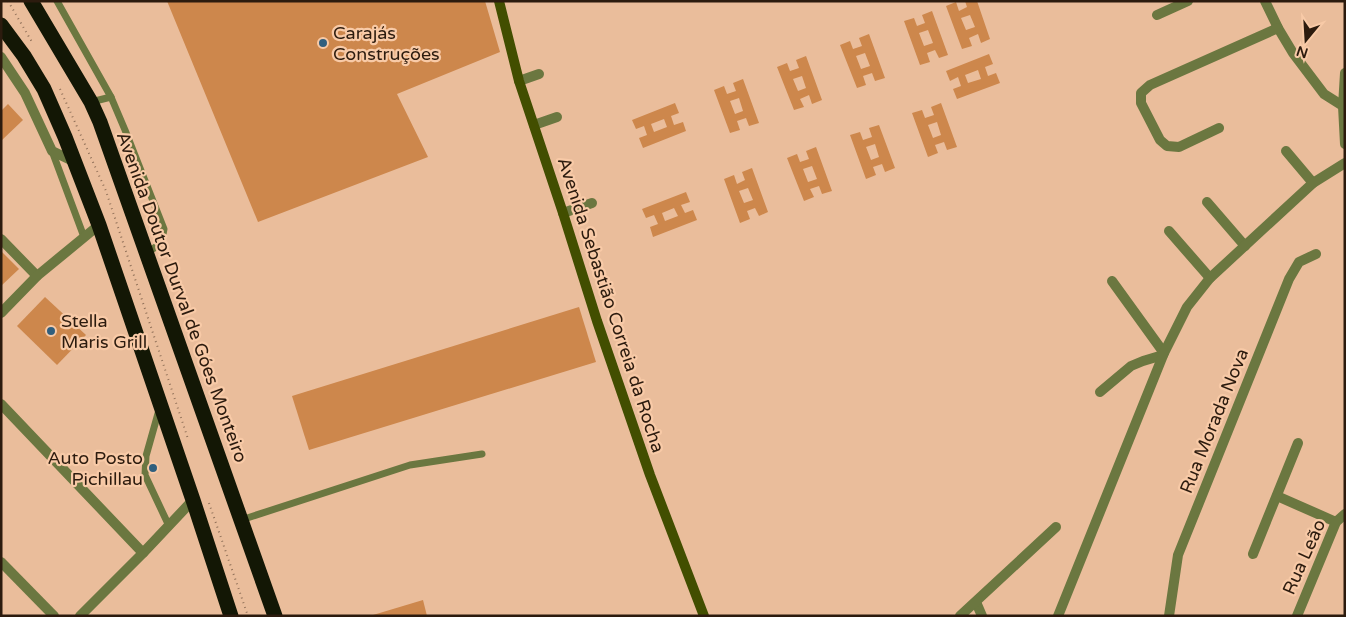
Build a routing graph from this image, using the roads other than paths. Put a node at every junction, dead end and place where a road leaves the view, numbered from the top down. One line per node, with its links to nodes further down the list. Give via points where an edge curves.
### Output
1 (58, 1): 13 (lane)
2 (499, 1): 12 (street, Avenida Sebastião Correia da Rocha)
3 (1188, 1): 6 (street)
4 (1265, 1): 8 (street)
5 (35, 2): 14 (highway, Avenida Doutor Durval de Góes Monteiro)
6 (1157, 15)
7 (1, 25): 22 (highway, via 44,89)
8 (1278, 28): 15 (street, via 1324,94); 18 (street, via 1150,85 1141,93 1141,103 1160,140 1167,146 1179,147)
9 (1, 57): 20 (street, via 25,93)
10 (1345, 73): 15 (street)
11 (539, 74): 12 (street)
12 (519, 81): 17 (street, Avenida Sebastião Correia da Rocha)
13 (111, 97): 14 (lane); 33 (lane, via 164,229 162,240)
14 (91, 102): 33 (highway, Avenida Doutor Durval de Góes Monteiro)
15 (1344, 106): 19 (street)
16 (558, 117): 17 (street)
17 (534, 125): 27 (street, Avenida Sebastião Correia da Rocha)
18 (1219, 128)
19 (1345, 144)
20 (52, 151): 22 (street); 30 (lane)
21 (1286, 151): 24 (street)
22 (75, 162): 28 (highway)
23 (1345, 163): 24 (street)
24 (1313, 183): 32 (street)
25 (1207, 202): 32 (street)
26 (592, 204): 27 (street)
27 (563, 213): 62 (street, Avenida Sebastião Correia da Rocha, via 650,475)
28 (99, 225): 30 (street); 42 (highway)
29 (1169, 231): 36 (street)
30 (84, 237): 35 (street)
31 (1, 239): 35 (street)
32 (1245, 246): 36 (street)
33 (147, 252): 48 (highway, Avenida Doutor Durval de Góes Monteiro)
34 (1316, 254): 66 (street, Rua Morada Nova, via 1300,262 1289,279 1178,555)
35 (37, 276): 38 (street)
36 (1210, 278): 39 (street, via 1187,307)
37 (1112, 281): 39 (street)
38 (1, 313)
39 (1164, 354): 40 (street, via 1132,366); 65 (street)
40 (1100, 392)
41 (1, 404): 52 (street)
42 (161, 405): 46 (highway); 50 (lane, via 146,456 146,475)
43 (1298, 443): 45 (street)
44 (482, 454): 48 (lane, via 410,465)
45 (1277, 496): 49 (street); 53 (street)
46 (193, 500): 50 (street); 60 (highway)
47 (1345, 514): 49 (street, Rua Leão)
48 (241, 520): 61 (highway, Avenida Doutor Durval de Góes Monteiro)
49 (1336, 522): 67 (street, Rua Leão)
50 (168, 526): 52 (street)
51 (1056, 527): 55 (street)
52 (143, 553): 56 (street)
53 (1253, 554)
54 (1, 562): 57 (street)
55 (976, 602): 63 (street); 64 (street)
56 (91, 605): 58 (street); 59 (street)
57 (54, 616)
58 (80, 616)
59 (94, 616)
60 (231, 616)
61 (276, 616)
62 (704, 616)
63 (960, 616)
64 (982, 616)
65 (1058, 616)
66 (1169, 616)
67 (1297, 616)

